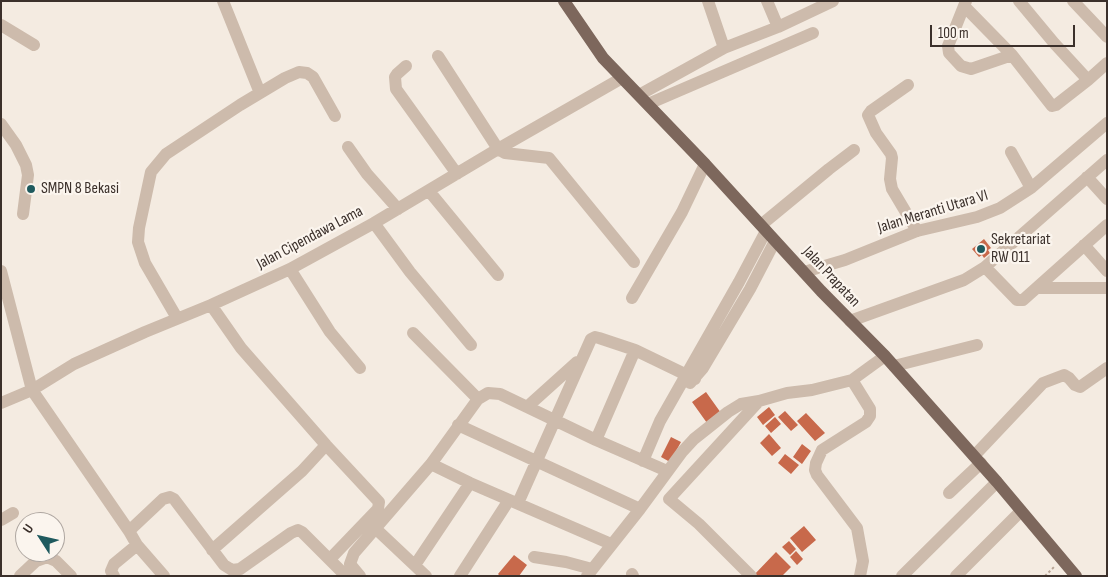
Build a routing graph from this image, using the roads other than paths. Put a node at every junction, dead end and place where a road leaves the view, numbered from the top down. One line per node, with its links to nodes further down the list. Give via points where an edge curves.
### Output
1 (223, 1): 22 (street)
2 (564, 1): 19 (main road, Jalan Prapatan)
3 (708, 1): 14 (street)
4 (767, 1): 10 (street)
5 (833, 1): 10 (street)
6 (1018, 1): 20 (street)
7 (1073, 1): 12 (street)
8 (965, 4): 15 (street); 15 (street, via 948,50 961,66 971,69)
9 (1, 25): 13 (street)
10 (778, 27): 14 (street)
11 (813, 33): 24 (street)
12 (1107, 37)
13 (34, 45)
14 (724, 48): 23 (street)
15 (1012, 55): 20 (street, via 1050,105 1056,105)
16 (438, 56): 29 (street)
17 (1107, 63): 20 (street)
18 (406, 66): 34 (street, via 395,77 396,89)
19 (622, 78): 23 (main road, Jalan Prapatan); 29 (street, Jalan Cipendawa Lama)
20 (1088, 80)
21 (908, 85): 43 (street, via 868,115 891,154 892,189)
22 (260, 93): 25 (street, via 285,78 304,72 315,80); 57 (street, via 166,154 151,172 138,242)
23 (639, 94): 24 (main road, Jalan Prapatan)
24 (648, 104): 33 (main road, Jalan Prapatan)
25 (335, 116)
26 (4, 121): 40 (street, via 26,165 28,175)
27 (1107, 123): 36 (street, Jalan Meranti Utara VI)
28 (348, 147): 39 (street)
29 (498, 149): 34 (street, Jalan Cipendawa Lama); 46 (street, via 504,153 549,158)
30 (854, 150): 44 (street, via 829,169)
31 (1010, 152): 36 (street)
32 (1107, 160): 35 (street)
33 (705, 164): 44 (main road, Jalan Prapatan); 55 (street, via 682,212)
34 (457, 174): 37 (street, Jalan Cipendawa Lama)
35 (1087, 177): 38 (street); 47 (street)
36 (1031, 188): 43 (street, Jalan Meranti Utara VI, via 989,213)
37 (429, 191): 39 (street, Jalan Cipendawa Lama); 52 (street)
38 (1107, 199)
39 (398, 210): 41 (street, Jalan Cipendawa Lama)
40 (23, 214)
41 (374, 223): 48 (street, Jalan Cipendawa Lama); 60 (street)
42 (1107, 225): 45 (street)
43 (917, 231): 51 (street, Jalan Meranti Utara VI, via 845,260)
44 (767, 233): 51 (main road, Jalan Prapatan); 68 (street, via 730,311)
45 (1084, 245): 50 (street); 53 (street)
46 (634, 262)
47 (985, 267): 53 (street, via 1019,300); 58 (street, via 964,280)
48 (290, 269): 56 (street, Jalan Cipendawa Lama); 66 (street, via 326,326)
49 (1, 271): 70 (street)
50 (1107, 271)
51 (804, 272): 58 (main road, Jalan Prapatan)
52 (498, 275)
53 (1037, 288): 54 (street)
54 (1107, 288)
55 (632, 298)
56 (211, 305): 57 (street, Jalan Cipendawa Lama); 78 (street, via 241,348)
57 (177, 318): 70 (street, Jalan Cipendawa Lama, via 74,364)
58 (850, 321): 63 (main road, Jalan Prapatan)
59 (413, 333): 71 (street)
60 (471, 345)
61 (977, 346): 65 (street)
62 (635, 350): 64 (street, via 594,337); 68 (street); 77 (street)
63 (885, 356): 65 (main road, Jalan Prapatan); 69 (street)
64 (582, 358): 74 (street); 75 (street)
65 (894, 366): 79 (main road, Jalan Prapatan)
66 (360, 368)
67 (1107, 368): 79 (street, via 1080,386 1064,375 1043,383)
68 (691, 376): 81 (street, via 660,421)
69 (852, 380): 72 (street); 110 (street, via 870,409 870,416 866,422 822,450 815,470 857,528 863,561)
70 (32, 390): 73 (street, Jalan Cipendawa Lama); 93 (street)
71 (478, 399): 74 (street, via 495,393); 76 (street)
72 (759, 400): 83 (street, via 741,404 719,418 694,439); 109 (street, via 669,499)
73 (1, 404)
74 (527, 407): 75 (street)
75 (554, 420): 77 (street); 80 (street)
76 (458, 425): 80 (street); 82 (street)
77 (596, 440): 81 (street)
78 (326, 445): 96 (street, via 291,481); 98 (street, via 379,504 378,509)
79 (977, 459): 84 (main road, Jalan Prapatan); 86 (street)
80 (537, 461): 87 (street); 88 (street)
81 (643, 461): 83 (street)
82 (431, 464): 85 (street); 92 (street)
83 (667, 471): 88 (street)
84 (997, 482): 89 (main road, Jalan Prapatan); 111 (street)
85 (470, 483): 87 (street); 99 (street)
86 (949, 493)
87 (513, 502): 94 (street); 108 (street)
88 (640, 509): 94 (street)
89 (1021, 511): 112 (street); 113 (main road, Jalan Prapatan)
90 (13, 513): 91 (street)
91 (1, 520)
92 (375, 528): 99 (street); 106 (street, via 350,560 351,567)
93 (129, 531): 95 (street); 96 (street, via 170,496)
94 (611, 544): 100 (street)
95 (137, 545): 103 (street, via 114,564); 104 (street)
96 (212, 550): 98 (street, via 224,565 236,570 298,530)
97 (534, 557): 100 (street, via 566,562)
98 (330, 559): 105 (street)
99 (416, 565): 107 (street)
100 (590, 573)
101 (20, 576): 102 (street, via 36,561 47,557 56,561)
102 (70, 576)
103 (114, 576)
104 (164, 576)
105 (346, 576)
106 (360, 576)
107 (426, 576)
108 (460, 576)
109 (751, 576)
110 (860, 576)
111 (902, 576)
112 (956, 576)
113 (1076, 576)

